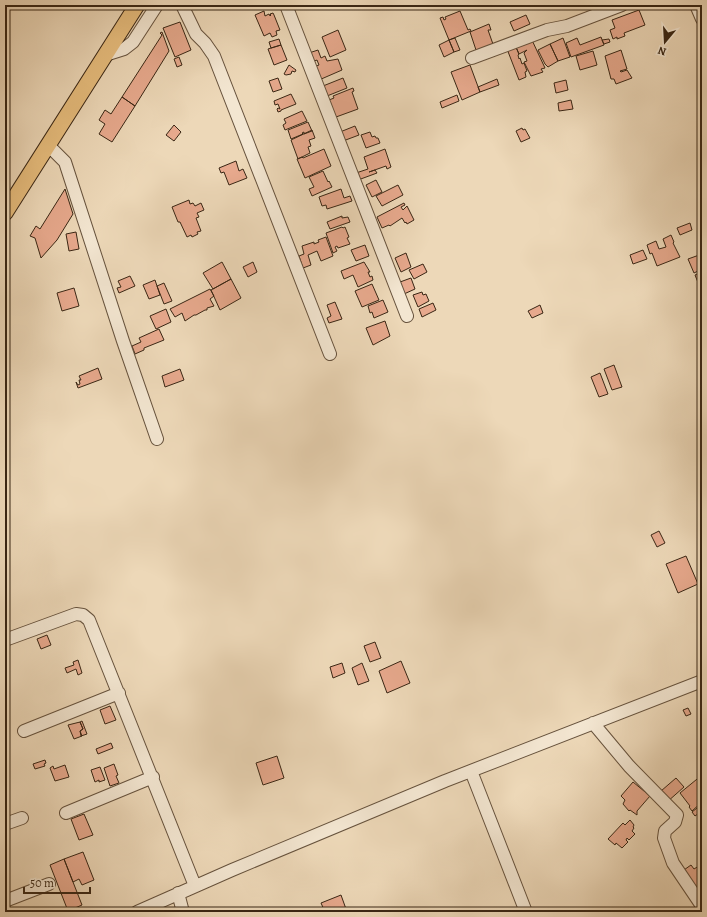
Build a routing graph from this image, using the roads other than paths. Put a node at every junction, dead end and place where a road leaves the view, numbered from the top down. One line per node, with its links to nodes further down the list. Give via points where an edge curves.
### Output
1 (137, 5): 8 (main road)
2 (157, 5): 8 (street, via 133,42 124,49)
3 (182, 5): 13 (street, via 196,34 214,56)
4 (286, 5): 12 (street)
5 (622, 5): 9 (street)
6 (696, 5): 7 (street)
7 (702, 20)
8 (105, 55): 10 (main road)
9 (472, 58)
10 (48, 145): 11 (main road); 14 (street, via 66,162)
11 (5, 213)
12 (407, 316)
13 (330, 354)
14 (157, 440)
15 (5, 640): 17 (street, via 76,614 83,615 89,620)
16 (702, 681): 18 (street)
17 (119, 694): 19 (street); 21 (street)
18 (593, 723): 20 (street); 29 (street, via 629,766 677,815 675,822 665,831 664,838 672,863)
19 (24, 731)
20 (471, 771): 26 (street); 32 (street)
21 (153, 777): 22 (street); 26 (street)
22 (66, 813)
23 (22, 818): 24 (street)
24 (5, 824)
25 (49, 884): 28 (street)
26 (195, 886): 27 (street)
27 (178, 893): 30 (street); 31 (street)
28 (5, 901)
29 (702, 906)
30 (137, 912)
31 (183, 912)
32 (526, 912)

